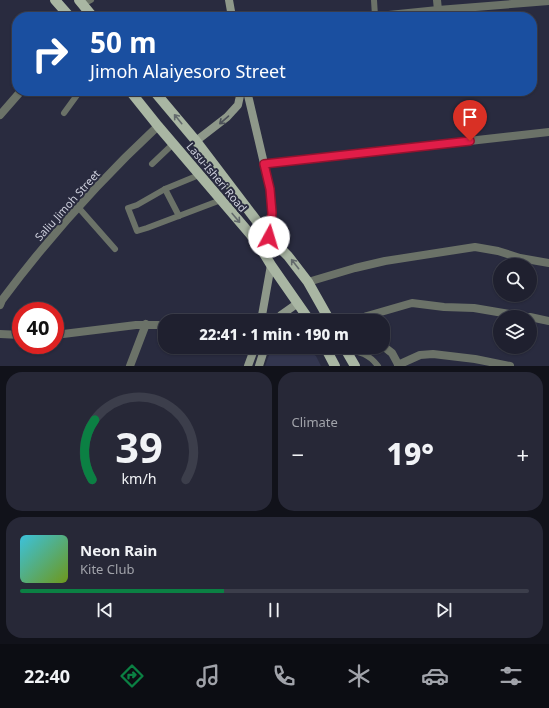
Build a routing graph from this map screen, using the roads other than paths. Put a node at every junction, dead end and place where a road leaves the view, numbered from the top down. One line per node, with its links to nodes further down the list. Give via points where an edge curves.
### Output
1 (55, 0): 8 (main road)
2 (229, 0): 10 (main road)
3 (374, 0): 11 (lane)
4 (437, 0): 7 (street)
5 (549, 1): 7 (street)
6 (84, 2): 9 (main road)
7 (438, 10): 12 (street)
8 (66, 12)
9 (90, 12)
10 (231, 12)
11 (373, 12)
12 (419, 12)
13 (17, 96): 20 (street)
14 (76, 96): 19 (lane)
15 (134, 96): 21 (main road, Lasu-Isheri Road)
16 (158, 96): 23 (main road, Lasu-Isheri Road, one-way to 16)
17 (241, 96): 23 (main road, one-way to 23, via 238,106 227,117)
18 (244, 96): 26 (main road)
19 (64, 113)
20 (0, 115)
21 (158, 126): 24 (main road, Lasu-Isheri Road); 30 (street, Saliu Jimoh Street)
22 (549, 132): 26 (street)
23 (196, 141): 32 (main road, Lasu-Isheri Road)
24 (173, 144): 25 (lane); 27 (main road, Lasu-Isheri Road)
25 (152, 164)
26 (264, 164): 32 (main road, via 272,213)
27 (199, 175): 28 (lane); 29 (main road, Lasu-Isheri Road)
28 (165, 189): 31 (lane); 31 (lane, via 128,208 137,231)
29 (221, 200): 31 (lane); 35 (main road, Lasu-Isheri Road, one-way to 35, via 256,242)
30 (78, 207): 33 (lane); 38 (street, Saliu Jimoh Street, via 24,271)
31 (179, 216)
32 (269, 237): 36 (main road, Lasu-Isheri Road, one-way to 32)
33 (115, 249)
34 (549, 263): 36 (street, via 475,248 385,261)
35 (271, 265): 37 (main road, Lasu-Isheri Road); 40 (main road)
36 (308, 282): 43 (main road, Lasu-Isheri Road)
37 (298, 304): 41 (main road); 42 (main road, Lasu-Isheri Road)
38 (0, 305)
39 (493, 311): 44 (street, via 412,303)
40 (262, 314)
41 (283, 314)
42 (305, 314)
43 (326, 314)
44 (374, 314)
45 (537, 319): 46 (street)
46 (549, 321)
47 (146, 324): 48 (street); 50 (street); 59 (street)
48 (158, 325)
49 (0, 334): 51 (street)
50 (64, 334)
51 (12, 335)
52 (390, 351): 64 (street)
53 (252, 354): 60 (main road)
54 (263, 354): 61 (main road)
55 (329, 354): 62 (main road)
56 (349, 354): 58 (main road)
57 (364, 354): 63 (lane, via 373,359)
58 (355, 365)
59 (130, 366)
60 (248, 366)
61 (259, 366)
62 (335, 366)
63 (378, 366)
64 (398, 366): 65 (street, via 420,355 433,354)
65 (510, 366)

